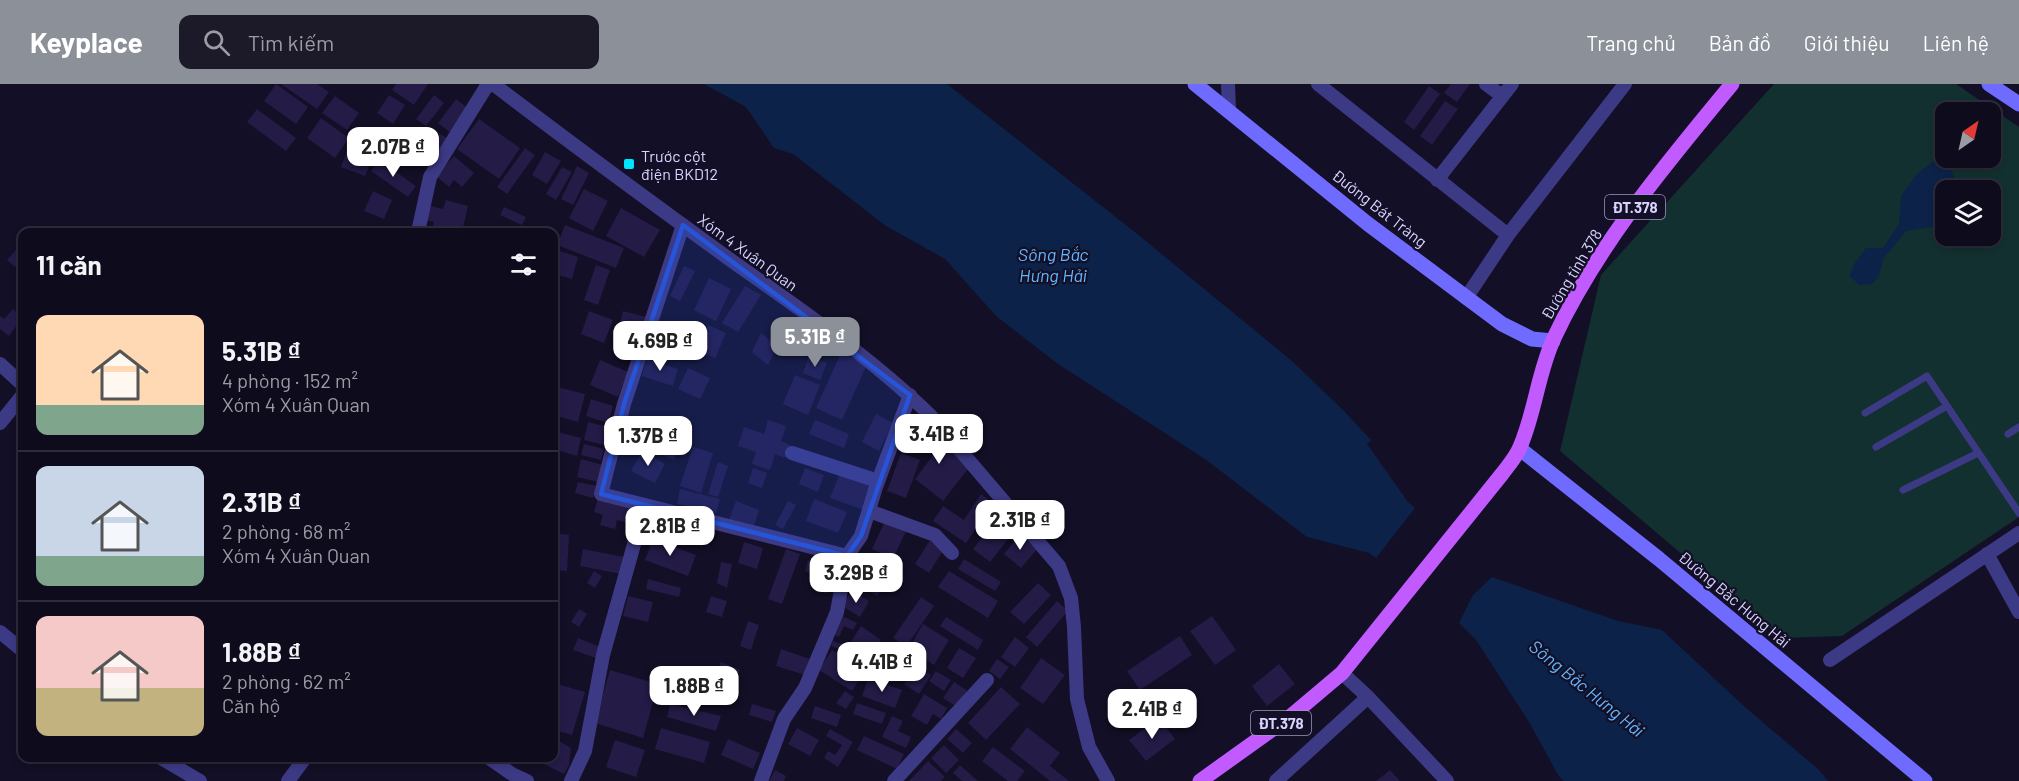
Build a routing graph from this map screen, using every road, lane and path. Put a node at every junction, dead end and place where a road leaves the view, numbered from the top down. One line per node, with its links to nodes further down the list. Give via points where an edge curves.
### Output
1 (488, 84): 16 (street, via 430,177)
2 (493, 84): 15 (street, Xóm 4 Xuân Quan)
3 (1195, 84): 13 (street, Đường Bát Tràng)
4 (1228, 84): 13 (street)
5 (1317, 84): 14 (street)
6 (1486, 84): 11 (street)
7 (1512, 84): 11 (street)
8 (1625, 84): 17 (street)
9 (1732, 84): 19 (main road, Đường tỉnh 378 / ĐT.378, via 1661,170 1596,261)
10 (1989, 84): 12 (street)
11 (1502, 96): 14 (street)
12 (2019, 104)
13 (1229, 110): 18 (street, Đường Bát Tràng)
14 (1437, 180): 17 (street)
15 (683, 225): 22 (street, Xóm 4 Xuân Quan); 35 (street, via 624,404 601,494)
16 (419, 228)
17 (1508, 235): 18 (street)
18 (1466, 298): 19 (street, Đường Bát Tràng, via 1520,334)
19 (1553, 341): 30 (main road, Đường tỉnh 378 / ĐT.378)
20 (0, 364): 21 (street)
21 (18, 380)
22 (910, 396): 33 (street); 58 (street, Xóm 4 Xuân Quan, via 1059,566 1071,598 1077,699 1089,747)
23 (18, 401): 26 (street)
24 (1947, 406): 25 (lane, via 1927,376); 29 (lane); 32 (lane)
25 (1865, 413)
26 (0, 423)
27 (2019, 427): 28 (lane)
28 (2008, 434)
29 (1876, 447)
30 (1520, 449): 46 (main road, Đường tỉnh 378 / ĐT.378); 62 (street, Đường Bắc Hưng Hải)
31 (792, 453): 33 (street)
32 (1978, 453): 34 (lane); 37 (lane)
33 (878, 481): 36 (street)
34 (1903, 490)
35 (645, 505): 41 (street); 55 (street, via 603,656 585,751)
36 (868, 511): 39 (street, via 935,535); 41 (street, via 861,536)
37 (2019, 513)
38 (2019, 533): 40 (street)
39 (952, 553)
40 (1987, 554): 42 (street); 45 (street)
41 (847, 556): 56 (street, via 837,612 805,688 784,719)
42 (2019, 612)
43 (0, 632): 44 (street)
44 (18, 647)
45 (1830, 660)
46 (1342, 673): 48 (street); 59 (main road, ĐT.378, via 1291,716)
47 (987, 680): 57 (street)
48 (1368, 697): 60 (street); 61 (street)
49 (168, 762): 52 (street)
50 (302, 762): 53 (street)
51 (495, 762): 54 (street)
52 (200, 781)
53 (288, 781)
54 (527, 781)
55 (571, 781)
56 (761, 781)
57 (894, 781)
58 (1108, 781)
59 (1200, 781)
60 (1276, 781)
61 (1447, 781)
62 (1925, 781)

